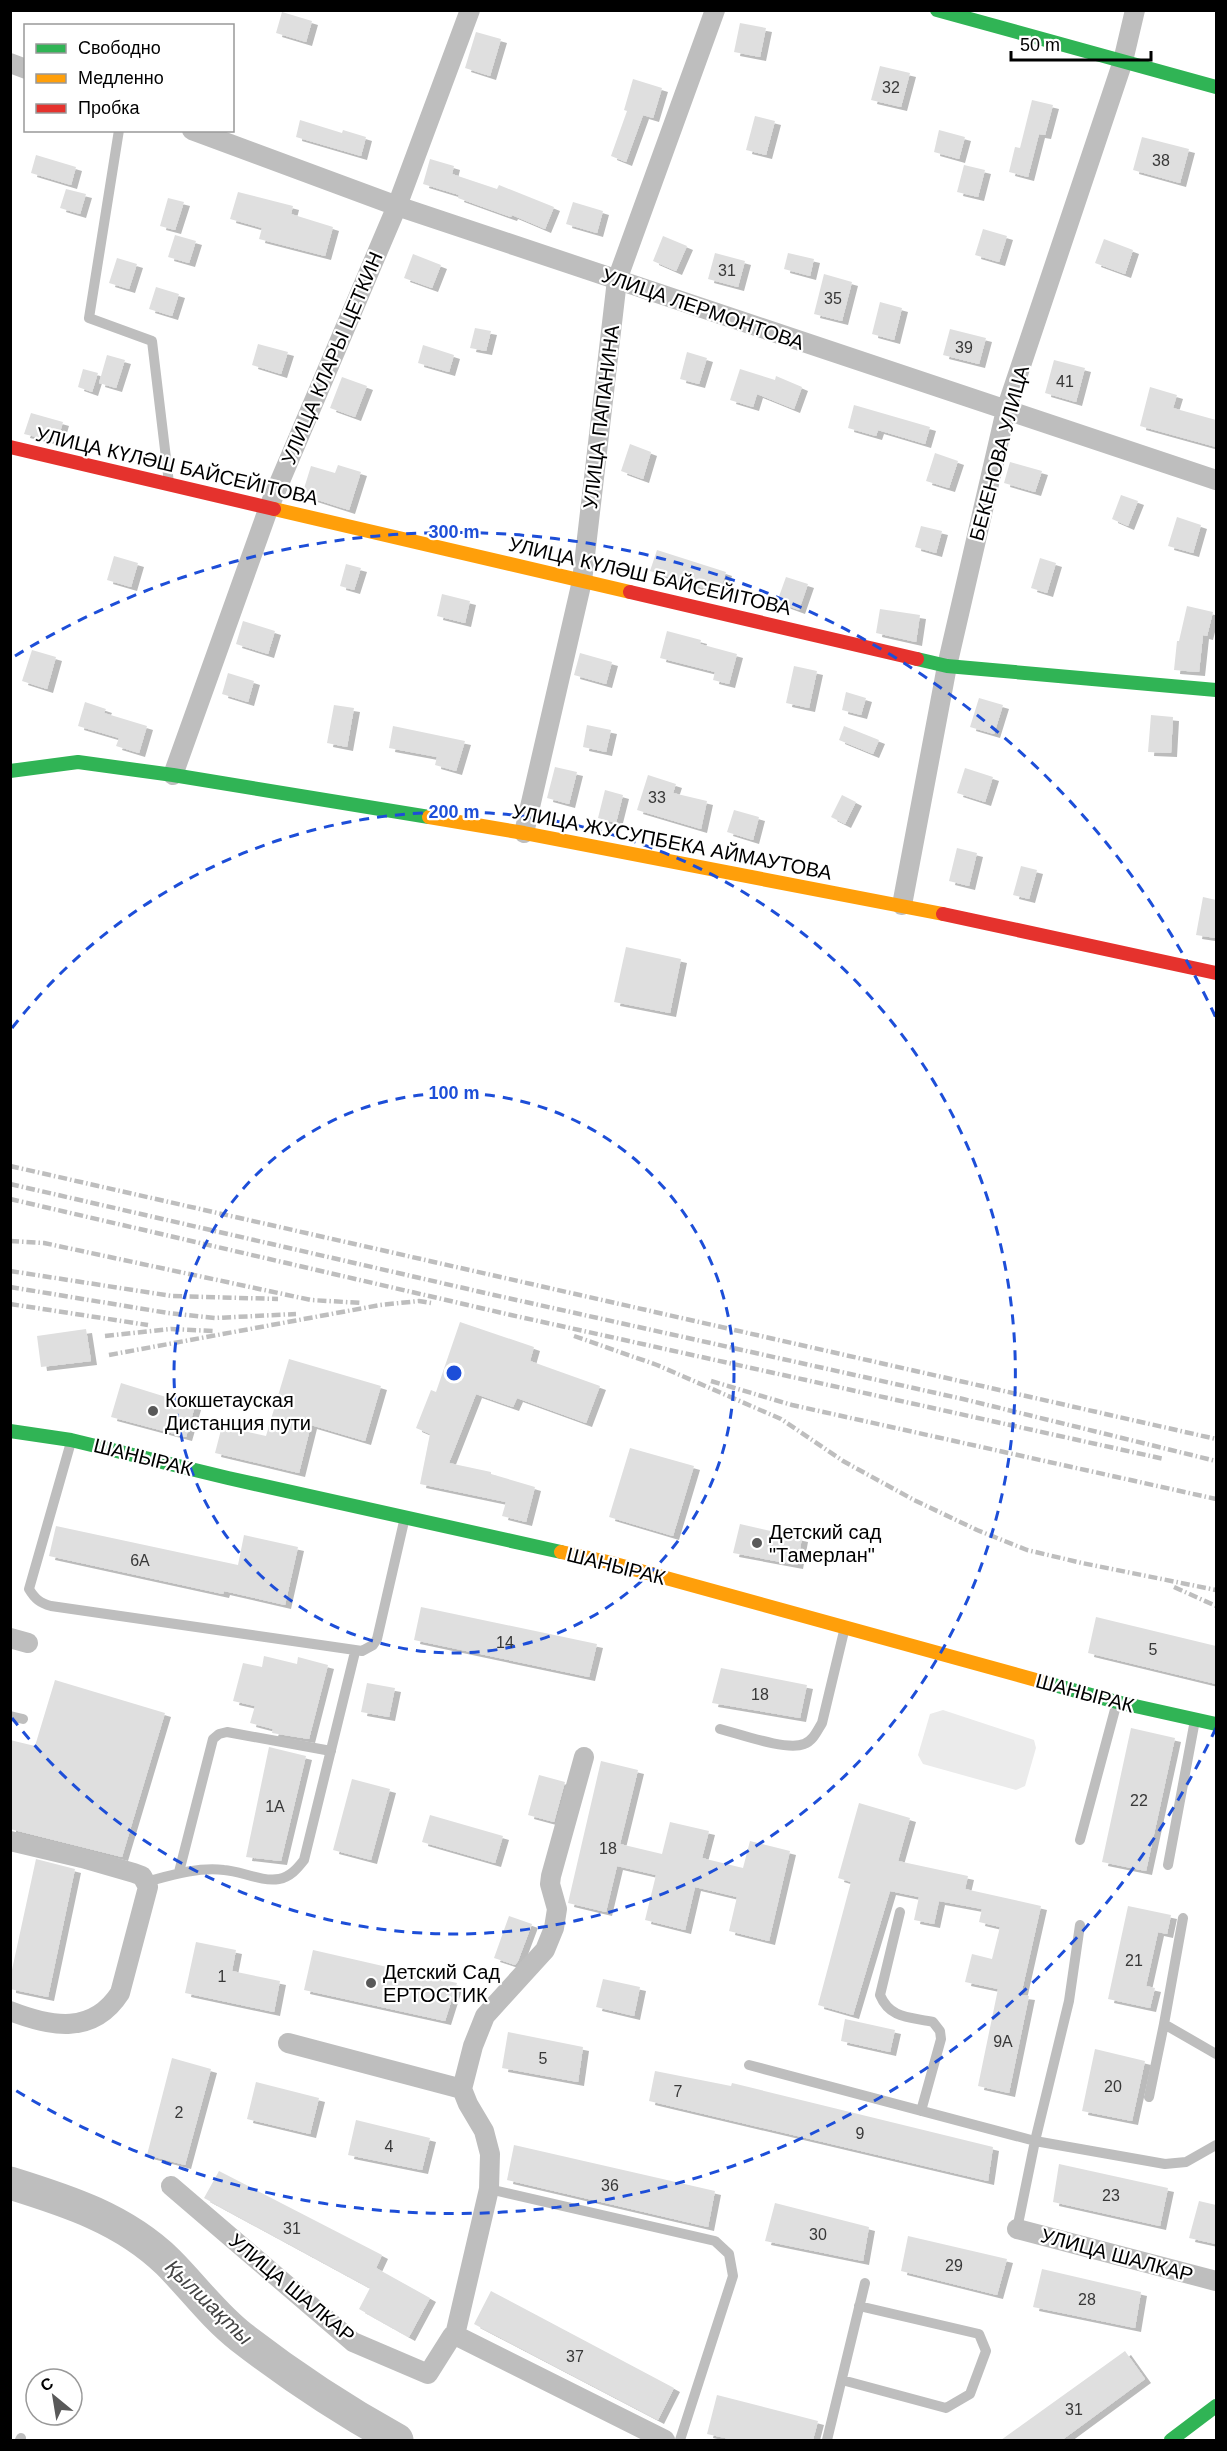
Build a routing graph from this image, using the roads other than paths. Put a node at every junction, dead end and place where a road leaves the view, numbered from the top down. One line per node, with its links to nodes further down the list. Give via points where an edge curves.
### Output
1 (470, 10): 9 (street, УЛИЦА КЛАРЫ ЦЕТКИН)
2 (715, 10): 10 (street, УЛИЦА ПАПАНИНА)
3 (937, 10): 5 (street)
4 (1136, 10): 5 (street, БЕКЕНОВА УЛИЦА)
5 (1123, 61): 6 (street); 11 (street, БЕКЕНОВА УЛИЦА)
6 (1216, 87)
7 (119, 132): 14 (lane, via 89,318 152,341)
8 (197, 132): 9 (street, УЛИЦА ЛЕРМОНТОВА)
9 (397, 206): 10 (street, УЛИЦА ЛЕРМОНТОВА); 15 (street, УЛИЦА КЛАРЫ ЦЕТКИН)
10 (617, 280): 11 (street, УЛИЦА ЛЕРМОНТОВА); 16 (street, УЛИЦА ПАПАНИНА)
11 (1006, 410): 13 (street, УЛИЦА ЛЕРМОНТОВА); 17 (street, БЕКЕНОВА УЛИЦА)
12 (10, 447): 14 (street, УЛИЦА КҮЛӘШ БАЙСЕЙІТОВА)
13 (1216, 480)
14 (169, 484): 15 (street, УЛИЦА КҮЛӘШ БАЙСЕЙІТОВА)
15 (268, 507): 16 (street, УЛИЦА КҮЛӘШ БАЙСЕЙІТОВА); 20 (street, УЛИЦА КЛАРЫ ЦЕТКИН)
16 (582, 581): 17 (street, УЛИЦА КҮЛӘШ БАЙСЕЙІТОВА); 21 (street, УЛИЦА ПАПАНИНА)
17 (947, 666): 18 (street, УЛИЦА КҮЛӘШ БАЙСЕЙІТОВА); 22 (street, БЕКЕНОВА УЛИЦА)
18 (1216, 690)
19 (10, 771): 20 (street, УЛИЦА ЖУСУПБЕКА АЙМАУТОВА, via 78,762)
20 (173, 775): 21 (street, УЛИЦА ЖУСУПБЕКА АЙМАУТОВА)
21 (524, 833): 22 (street, УЛИЦА ЖУСУПБЕКА АЙМАУТОВА)
22 (902, 905): 23 (street, УЛИЦА ЖУСУПБЕКА АЙМАУТОВА)
23 (1216, 973)
24 (10, 1431): 25 (street, ШАНЫРАК)
25 (71, 1440): 26 (street, ШАНЫРАК); 28 (lane, via 29,1589 42,1604)
26 (405, 1517): 27 (street, ШАНЫРАК, via 608,1562); 28 (lane, via 377,1639 368,1648)
27 (845, 1628): 29 (street, ШАНЫРАК); 34 (lane, via 822,1723 815,1736 805,1744 793,1746)
28 (355, 1652): 35 (lane)
29 (1117, 1702): 32 (street, ШАНЫРАК); 37 (lane)
30 (10, 1716): 31 (lane)
31 (23, 1719)
32 (1196, 1719): 33 (street, ШАНЫРАК); 39 (lane)
33 (1216, 1724)
34 (720, 1730)
35 (331, 1751): 40 (lane, via 304,1860 298,1869 273,1880 225,1870); 40 (lane, via 227,1732 215,1736)
36 (584, 1757): 50 (street, via 551,1876 557,1909 554,1928 545,1950 485,2016)
37 (1080, 1840)
38 (10, 1841): 41 (street, via 134,1873)
39 (1168, 1865)
40 (179, 1872): 41 (lane)
41 (146, 1882): 45 (street, via 147,1893 120,1993 112,2006 78,2023 55,2025)
42 (900, 1912): 52 (lane, via 880,1995 891,2013 933,2022 940,2031)
43 (1183, 1918): 46 (lane)
44 (1080, 1925): 53 (lane, via 1069,2001)
45 (10, 2011)
46 (1164, 2024): 48 (lane); 51 (lane)
47 (288, 2043): 50 (street)
48 (1216, 2054)
49 (749, 2065): 52 (lane)
50 (462, 2090): 56 (street, via 488,2144)
51 (1149, 2097)
52 (921, 2111): 53 (lane)
53 (1035, 2141): 54 (lane, via 1165,2164 1186,2162); 57 (lane)
54 (1216, 2145)
55 (171, 2186): 61 (street, УЛИЦА ШАЛКАР, via 353,2342 428,2374)
56 (489, 2189): 61 (street); 65 (lane, via 716,2241 729,2254 733,2276)
57 (1017, 2229): 58 (street, УЛИЦА ШАЛКАР)
58 (1216, 2281)
59 (865, 2283): 60 (lane)
60 (860, 2306): 62 (lane); 62 (lane, via 979,2334 986,2351 970,2394 946,2408)
61 (455, 2335): 64 (street)
62 (842, 2380): 66 (lane)
63 (1216, 2406): 67 (street)
64 (665, 2440)
65 (680, 2440)
66 (827, 2440)
67 (1171, 2440)

